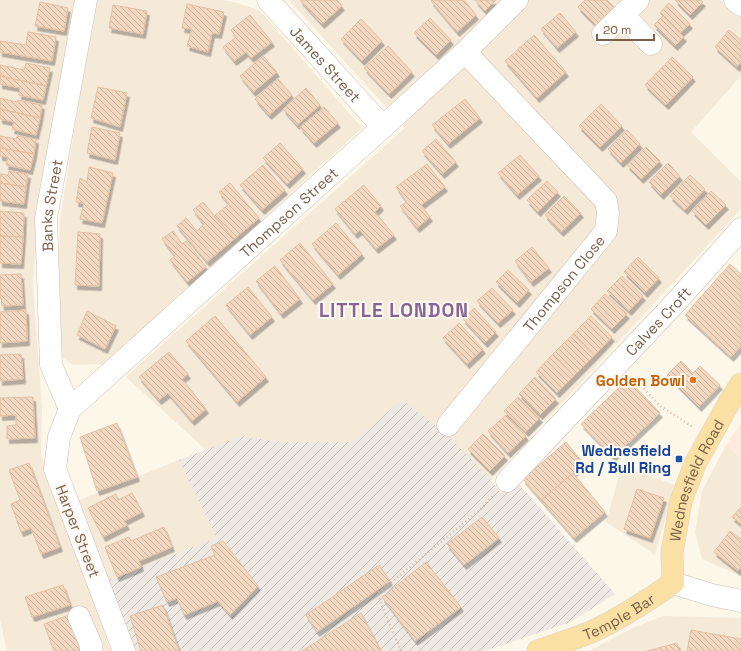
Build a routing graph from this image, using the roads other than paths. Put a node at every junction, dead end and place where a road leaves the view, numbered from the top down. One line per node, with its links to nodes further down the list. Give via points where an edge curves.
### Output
1 (86, 0): 13 (street, Banks Street, via 46,218 50,365)
2 (268, 0): 10 (street, James Street)
3 (735, 0): 4 (street)
4 (741, 5)
5 (510, 6): 9 (street, Thompson Street)
6 (631, 7): 7 (street); 8 (street)
7 (604, 34)
8 (651, 44)
9 (464, 52): 10 (street, Thompson Street); 14 (street, Thompson Close, via 593,186 606,201 608,214 606,231)
10 (383, 127): 13 (street, Thompson Street)
11 (741, 229): 15 (street, Calves Croft)
12 (741, 384): 16 (main road, Wednesfield Road, via 695,464 681,501 672,552)
13 (70, 409): 19 (street, Harper Street, via 59,437 55,469)
14 (448, 424)
15 (506, 481)
16 (673, 583): 17 (street); 21 (main road, Temple Bar, via 592,632)
17 (741, 601)
18 (79, 617): 20 (street)
19 (121, 643): 20 (street)
20 (91, 648)
21 (538, 651)

